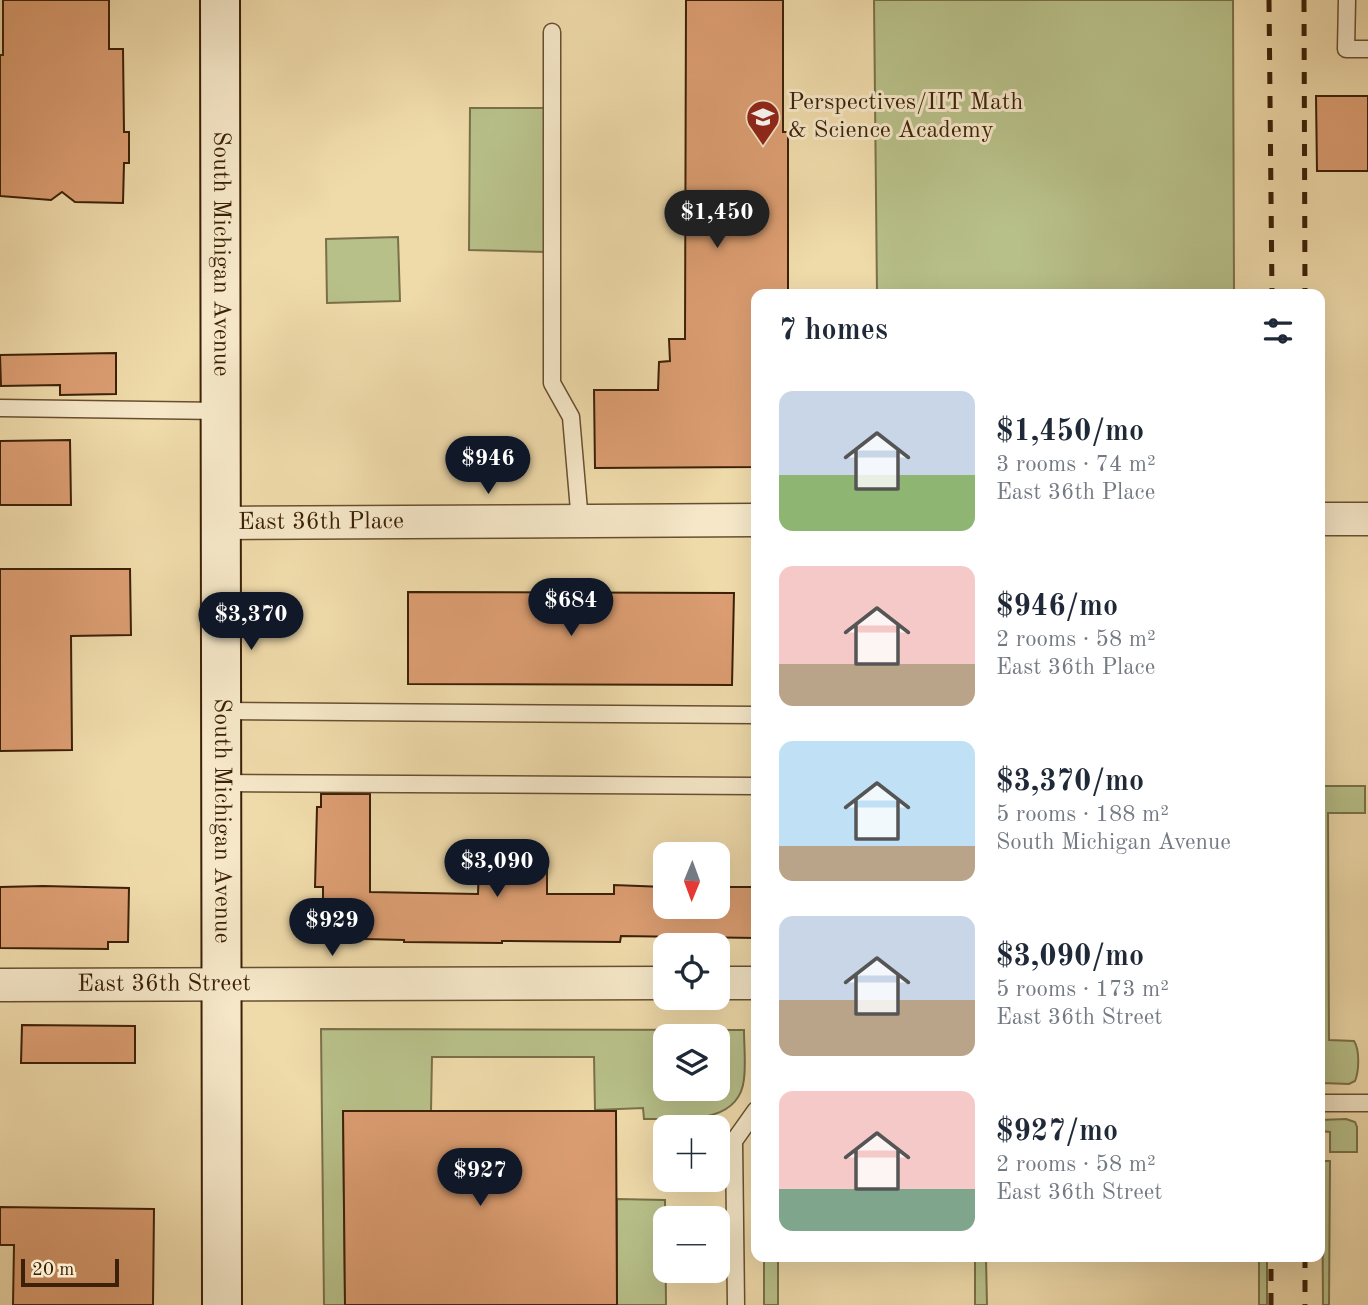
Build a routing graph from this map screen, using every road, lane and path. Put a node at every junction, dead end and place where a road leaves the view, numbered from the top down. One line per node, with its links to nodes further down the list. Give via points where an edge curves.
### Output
1 (220, 0): 6 (street, South Michigan Avenue)
2 (1346, 0): 4 (lane, via 1346,49)
3 (552, 32): 10 (lane, via 552,383 571,417)
4 (1368, 49)
5 (0, 408): 6 (lane)
6 (221, 411): 11 (street, South Michigan Avenue)
7 (1325, 519): 8 (street)
8 (1368, 519)
9 (751, 520): 10 (street, East 36th Place)
10 (580, 522): 11 (street, East 36th Place)
11 (221, 523): 12 (street, South Michigan Avenue)
12 (221, 711): 13 (lane); 14 (street, South Michigan Avenue)
13 (751, 715)
14 (221, 783): 15 (lane); 19 (street, South Michigan Avenue)
15 (751, 786)
16 (653, 983): 19 (street, East 36th Street)
17 (730, 983): 18 (street)
18 (751, 983)
19 (221, 984): 20 (street, East 36th Street); 24 (street, South Michigan Avenue)
20 (0, 985)
21 (1325, 1103): 22 (lane)
22 (1368, 1103)
23 (751, 1117): 25 (lane, via 734,1142)
24 (222, 1305)
25 (736, 1305)

